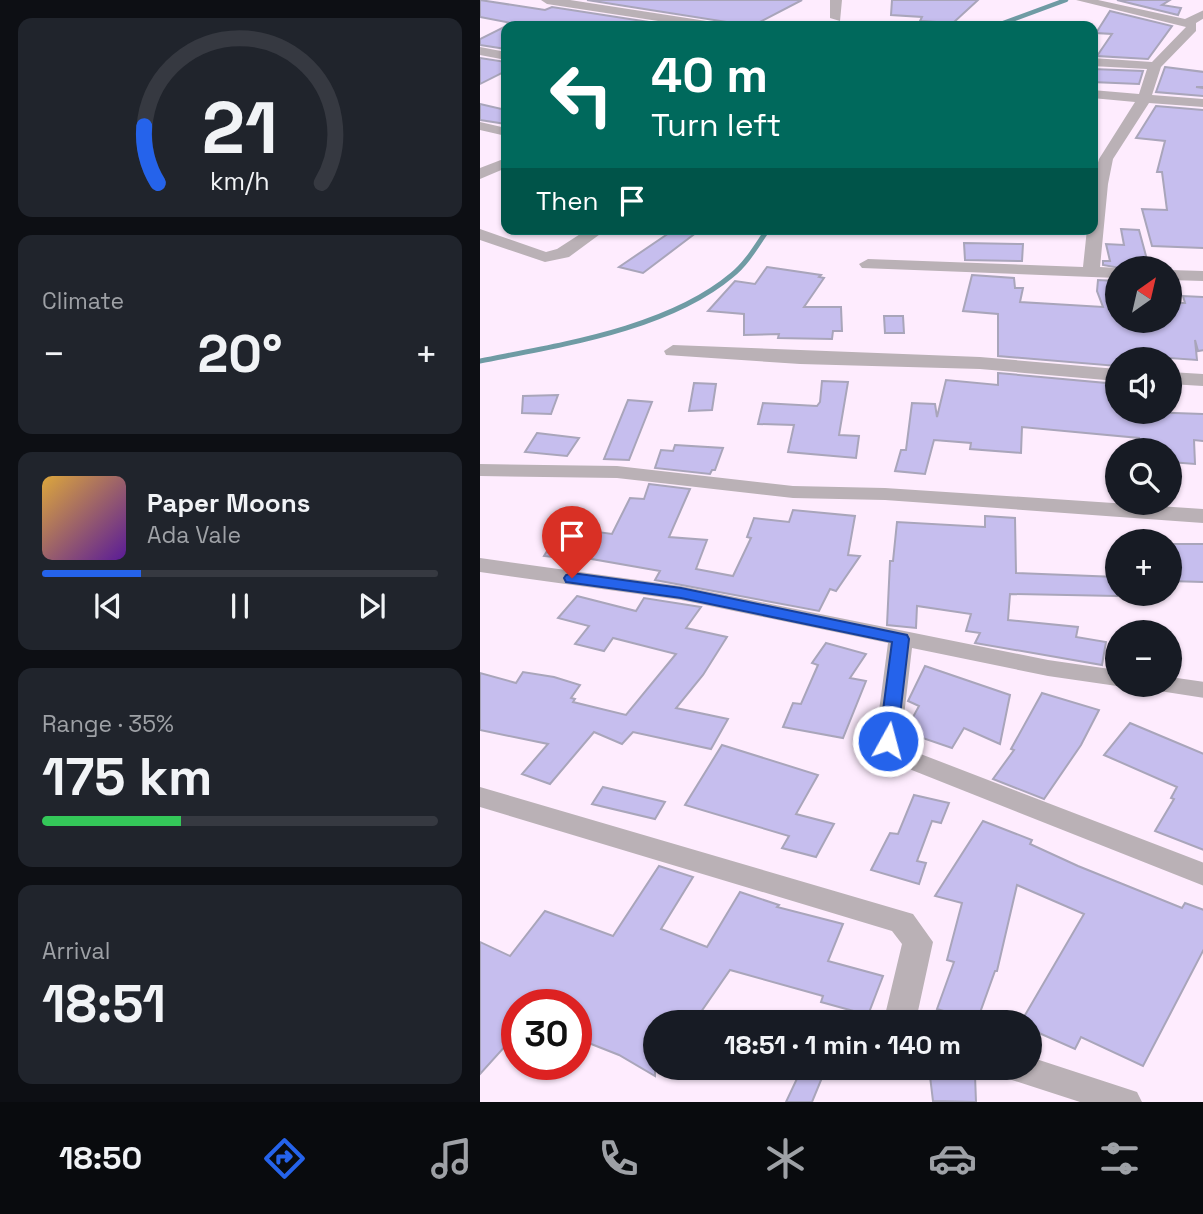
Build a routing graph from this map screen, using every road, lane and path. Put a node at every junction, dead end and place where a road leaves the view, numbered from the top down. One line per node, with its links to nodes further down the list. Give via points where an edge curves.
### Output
1 (547, 0): 6 (street)
2 (836, 0): 5 (street)
3 (1082, 0): 7 (street)
4 (1203, 13): 7 (street)
5 (836, 18)
6 (681, 21)
7 (1187, 23): 11 (street, via 1192,27)
8 (480, 51): 9 (street)
9 (501, 55)
10 (1098, 62): 11 (street)
11 (1155, 66): 13 (street)
12 (1098, 95): 13 (street)
13 (1144, 99): 14 (street); 19 (street)
14 (1203, 103)
15 (480, 126): 16 (street)
16 (501, 131)
17 (501, 165): 18 (street)
18 (480, 174)
19 (1098, 179)
20 (480, 234): 21 (street, via 545,257 563,253)
21 (590, 235)
22 (1093, 235): 24 (street)
23 (868, 264): 24 (street)
24 (1091, 272): 25 (street)
25 (1105, 273)
26 (1182, 275): 27 (street)
27 (1203, 276)
28 (673, 351): 29 (street, via 980,363)
29 (1105, 374)
30 (1182, 379): 31 (street)
31 (1203, 380)
32 (480, 470): 33 (street, via 617,471 804,493 885,494)
33 (1203, 516)
34 (480, 565): 35 (street, via 681,593)
35 (901, 639): 36 (street); 40 (street, via 888,741 893,752)
36 (1105, 676)
37 (1182, 687): 38 (street)
38 (1203, 690)
39 (480, 797): 41 (street, via 902,922 918,942)
40 (1203, 875)
41 (902, 1010)
42 (1042, 1076): 43 (street)
43 (1125, 1102)

